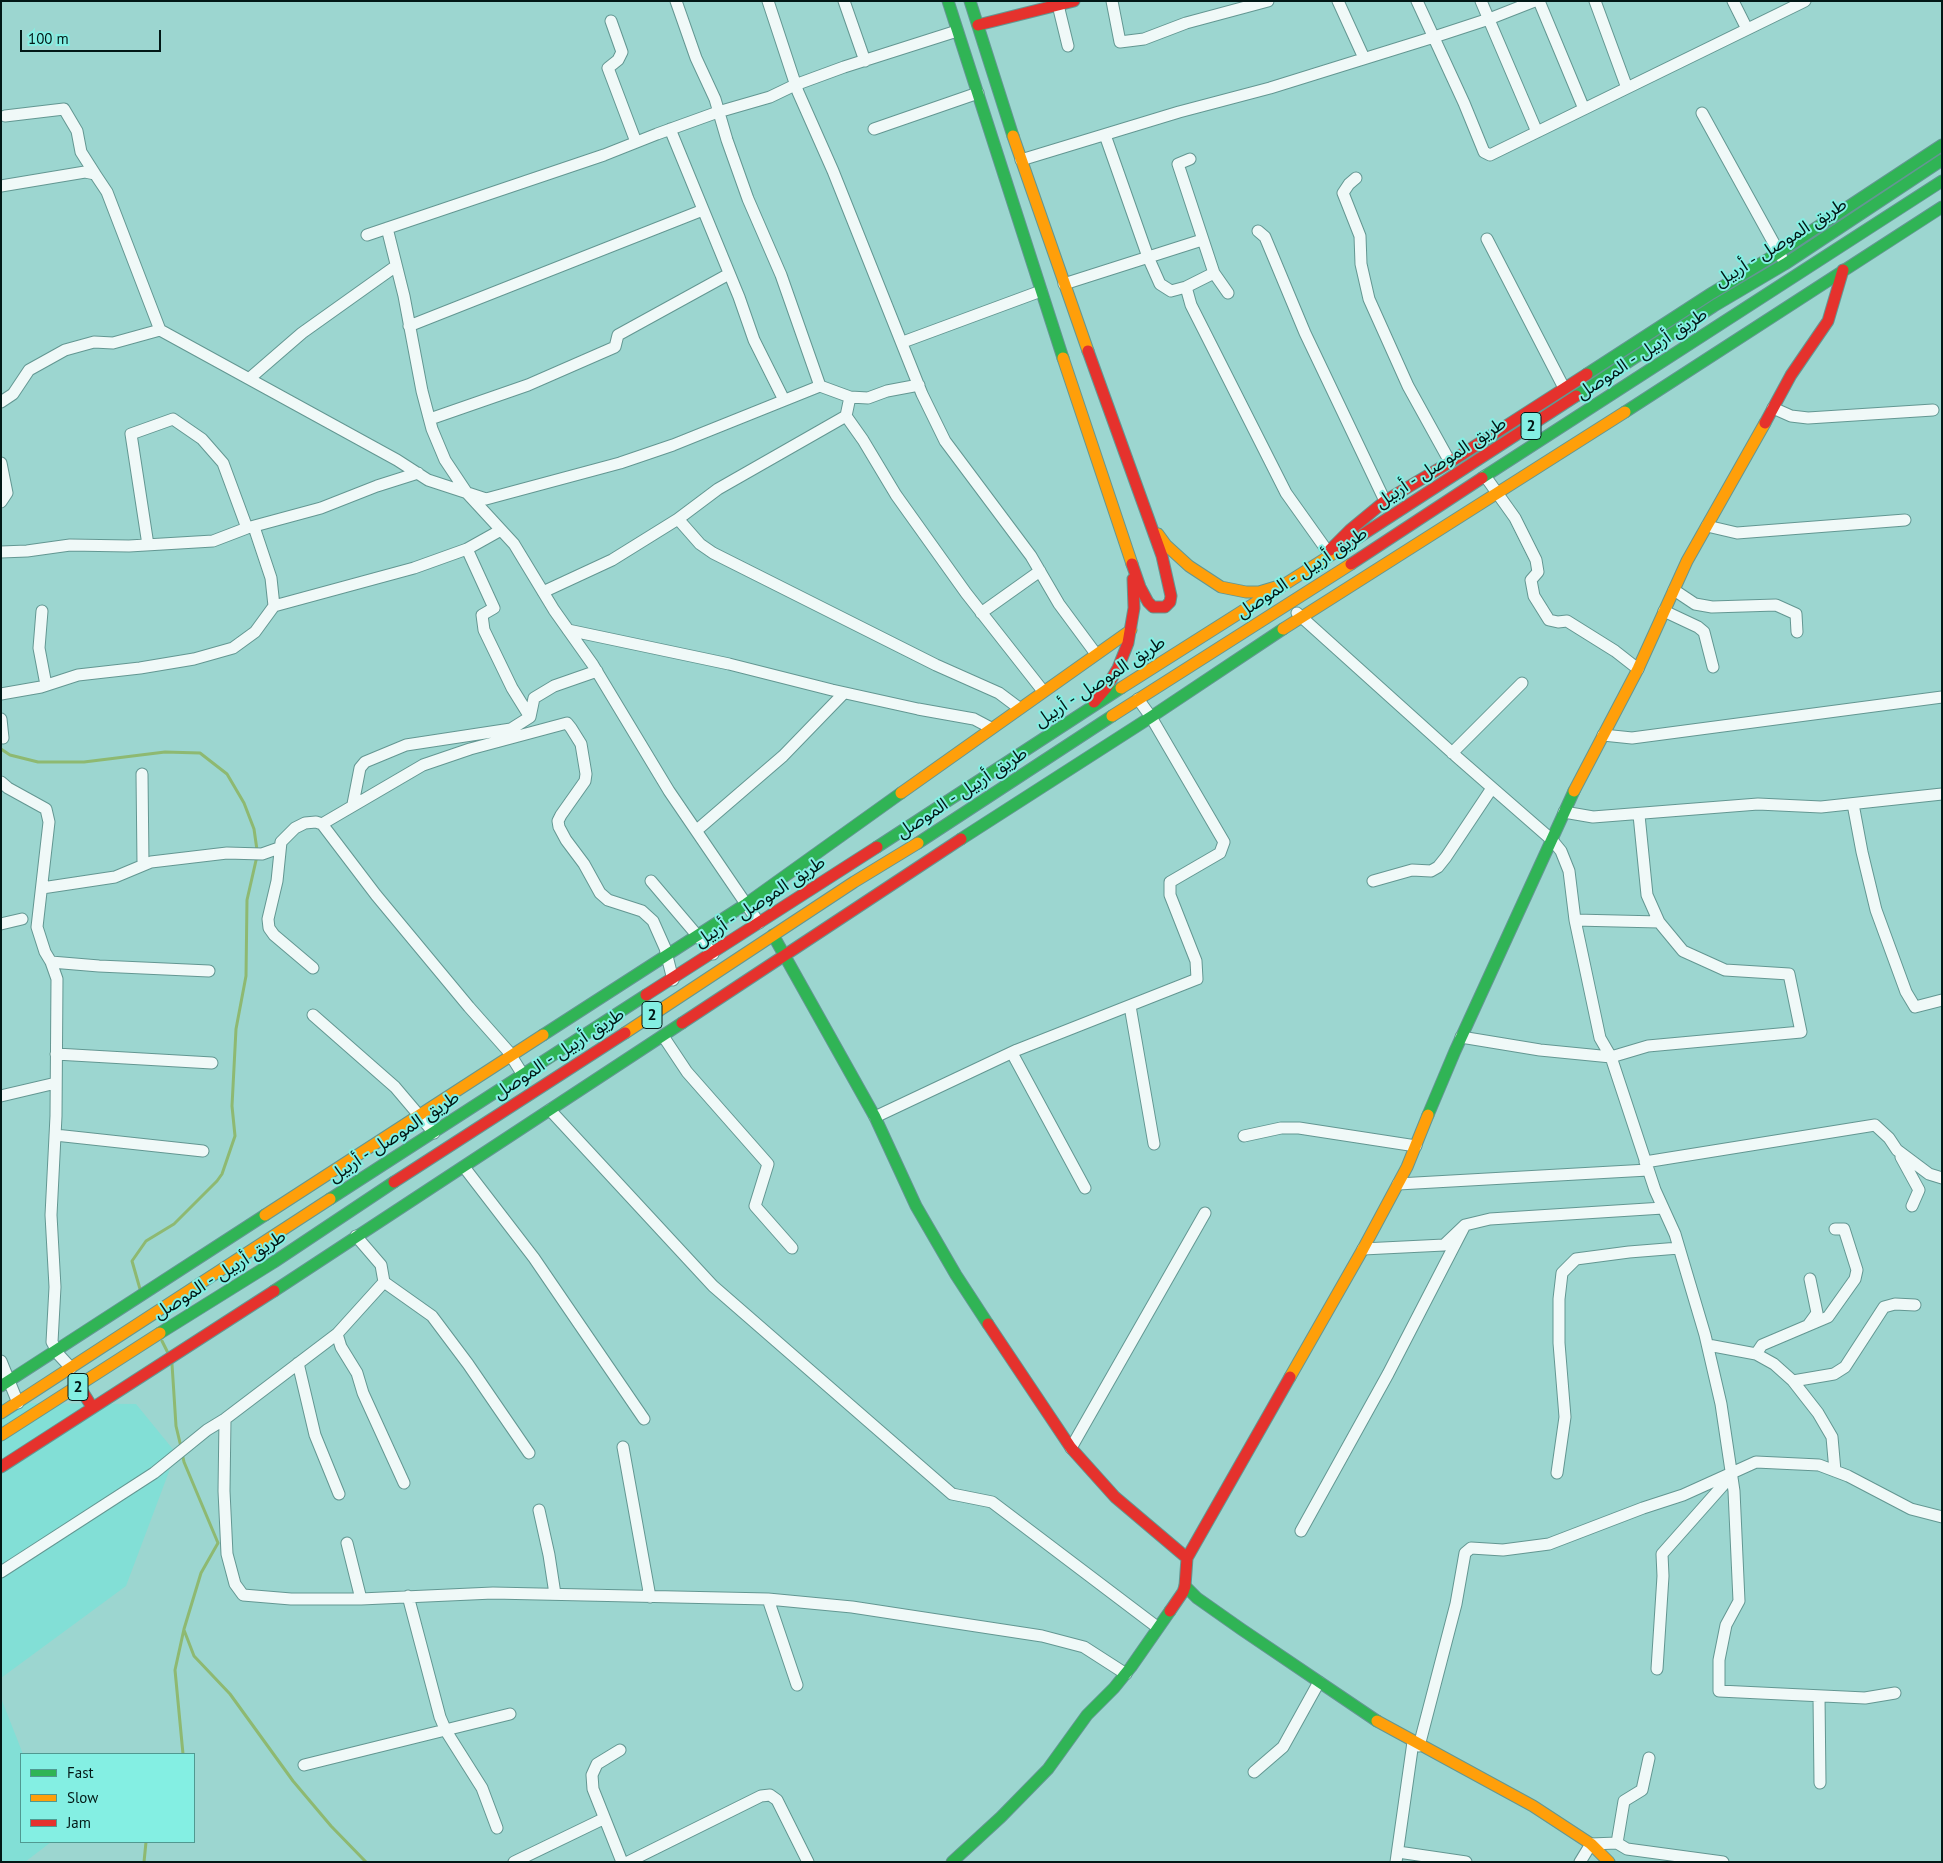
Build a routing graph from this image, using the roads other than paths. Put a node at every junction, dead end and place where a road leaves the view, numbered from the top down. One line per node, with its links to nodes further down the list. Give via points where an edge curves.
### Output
1 (676, 1): 31 (street)
2 (768, 1): 27 (street)
3 (844, 1): 26 (street)
4 (948, 1): 22 (main road)
5 (970, 1): 20 (main road)
6 (1074, 1): 17 (main road)
7 (1112, 1): 8 (street, via 1120,42 1144,39 1186,23)
8 (1268, 1)
9 (1338, 1): 25 (street)
10 (1417, 1): 23 (street)
11 (1481, 1): 18 (street)
12 (1535, 1): 18 (street)
13 (1539, 1): 30 (street)
14 (1595, 1): 28 (street)
15 (1733, 1): 21 (street)
16 (1804, 1): 21 (street)
17 (1058, 5): 20 (main road); 24 (street)
18 (1489, 19): 23 (street); 36 (street)
19 (611, 21): 38 (street, via 622,52 608,68)
20 (978, 25): 41 (main road)
21 (1748, 29): 28 (street)
22 (958, 31): 26 (street); 29 (main road)
23 (1434, 38): 25 (street); 36 (street, via 1484,152 1490,155)
24 (1068, 46)
25 (1364, 58): 37 (street)
26 (865, 61): 27 (street)
27 (795, 85): 31 (street, via 770,97); 69 (street)
28 (1627, 88): 30 (street)
29 (978, 93): 35 (street); 63 (main road)
30 (1584, 109): 36 (street)
31 (718, 112): 34 (street); 72 (street)
32 (1702, 113): 54 (street)
33 (5, 116): 43 (street, via 64,109 77,131 81,152)
34 (670, 129): 38 (street); 48 (street)
35 (874, 129)
36 (1537, 132)
37 (1105, 134): 41 (street); 55 (street)
38 (636, 142): 49 (street)
39 (1942, 144): 54 (main road)
40 (1190, 159): 53 (street, via 1178,164)
41 (1021, 160): 61 (main road)
42 (1942, 160): 56 (main road, طريق الموصل - أربيل / 2)
43 (95, 174): 46 (street, via 85,172); 68 (street, via 108,192)
44 (1356, 178): 81 (street, via 1343,193 1360,236 1361,264 1369,299 1408,386)
45 (1941, 183): 66 (main road, طريق أربيل - الموصل / 2)
46 (1, 186)
47 (1942, 207): 58 (main road)
48 (703, 210): 60 (street); 67 (street)
49 (387, 228): 51 (street); 57 (street)
50 (1258, 231): 87 (street, via 1265,238)
51 (367, 235)
52 (1487, 239): 73 (street)
53 (1202, 240): 55 (street); 59 (street)
54 (1778, 253): 56 (street); 73 (main road)
55 (1148, 257): 61 (street); 62 (street, via 1160,284 1171,291)
56 (1785, 264): 65 (main road, طريق الموصل - أربيل / 2)
57 (396, 266): 67 (street); 70 (street, via 302,333)
58 (1843, 270): 77 (main road, via 1828,321 1790,375); 86 (main road)
59 (1214, 273): 62 (street); 64 (street)
60 (729, 274): 75 (street, via 754,340); 80 (street, via 618,336 615,347 528,385)
61 (1064, 284): 91 (main road)
62 (1186, 287): 98 (street, via 1191,305 1286,493)
63 (1041, 290): 69 (street); 99 (main road)
64 (1228, 293)
65 (1714, 306): 66 (main road); 100 (main road, طريق الموصل - أربيل / 2)
66 (1727, 320): 84 (main road, طريق أربيل - الموصل / 2)
67 (409, 326): 80 (street)
68 (160, 330): 70 (street); 76 (street, via 113,343 94,342 65,350 29,370 13,394)
69 (903, 342): 71 (street)
70 (250, 378): 83 (street)
71 (919, 385): 74 (street, via 868,398); 101 (street, via 945,441)
72 (820, 386): 74 (street); 75 (street)
73 (1564, 388): 81 (main road)
74 (850, 397): 79 (street)
75 (784, 400): 85 (street, via 620,463 486,499)
76 (1, 402)
77 (1773, 408): 78 (street, via 1791,416 1808,418); 92 (main road)
78 (1933, 410)
79 (846, 416): 89 (street, via 718,489); 109 (street, via 896,495)
80 (430, 419): 85 (street, via 445,460)
81 (1450, 462): 87 (main road)
82 (1, 463): 88 (street, via 8,493)
83 (418, 474): 85 (street); 93 (street, via 321,508)
84 (1485, 476): 86 (street); 105 (main road, طريق أربيل - الموصل / 2)
85 (467, 493): 94 (street)
86 (1498, 494): 110 (main road); 116 (street, via 1515,518 1536,560 1538,572 1531,580 1534,596 1549,620 1567,621)
87 (1385, 501): 98 (main road)
88 (1, 502)
89 (678, 518): 104 (street, via 612,560); 125 (street, via 700,544 713,553 936,665 999,693)
90 (1905, 520): 92 (street, via 1737,533)
91 (1151, 522): 99 (main road, via 1171,589 1170,602 1165,607 1153,607 1148,602); 102 (main road, via 1178,556 1221,587 1259,592)
92 (1707, 526): 103 (main road)
93 (251, 527): 95 (street, via 213,541); 95 (street, via 223,463 202,439 173,419 131,434); 106 (street, via 271,578)
94 (501, 530): 96 (street); 104 (street, via 514,544)
95 (148, 545): 97 (street, via 70,545)
96 (467, 549): 106 (street, via 414,568); 126 (street, via 494,608 482,615 484,630 512,688)
97 (1, 552)
98 (1328, 552): 100 (main road)
99 (1130, 558): 112 (main road, via 1134,591)
100 (1315, 566): 102 (main road, طريق الموصل - أربيل / 2)
101 (1040, 571): 109 (street); 114 (street)
102 (1295, 579): 129 (main road, طريق الموصل - أربيل / 2)
103 (1674, 590): 108 (main road); 113 (street, via 1695,604 1712,608 1776,606 1796,614)
104 (543, 592): 111 (street)
105 (1286, 604): 110 (street); 124 (main road, طريق أربيل - الموصل / 2)
106 (274, 606): 119 (street, via 255,632 233,648 194,659 78,676)
107 (42, 611): 119 (street, via 39,648)
108 (1664, 611): 115 (street, via 1704,632); 116 (main road)
109 (981, 613): 120 (street)
110 (1302, 616): 127 (main road); 133 (street)
111 (568, 630): 117 (street); 121 (street, via 729,664)
112 (1131, 630): 114 (main road); 129 (main road, via 1124,656 1112,679)
113 (1798, 632)
114 (1096, 654): 120 (main road)
115 (1713, 667)
116 (1638, 669): 131 (main road)
117 (596, 671): 126 (street, via 554,686 534,698); 143 (street)
118 (1522, 683): 133 (street)
119 (46, 685): 122 (street)
120 (1043, 691): 125 (main road)
121 (844, 693): 130 (street, via 974,719); 143 (street, via 783,756)
122 (1, 694)
123 (1942, 697): 131 (street, via 1632,738)
124 (1138, 699): 127 (street); 157 (main road, طريق أربيل - الموصل / 2, via 954,821)
125 (1019, 708): 130 (main road)
126 (530, 716): 138 (street, via 511,729 406,745 365,762 360,768)
127 (1151, 717): 160 (main road); 166 (street, via 1224,842 1220,853 1170,882 1170,896 1196,962 1197,980)
128 (1, 718): 132 (street)
129 (1077, 718): 154 (main road, طريق الموصل - أربيل / 2)
130 (991, 728): 150 (main road)
131 (1603, 735): 140 (main road)
132 (3, 738)
133 (1452, 753): 136 (street)
134 (142, 774): 146 (street)
135 (1, 782): 149 (street, via 46,809 49,822)
136 (1492, 788): 144 (street); 148 (street, via 1438,867 1431,871 1412,870)
137 (1942, 794): 139 (street)
138 (353, 804): 142 (street); 158 (street, via 423,765 470,749 567,724 581,744 586,774 585,781 561,815 559,827 600,893 608,900 647,915 653,921)
139 (1852, 804): 141 (street, via 1821,807 1758,804); 165 (street, via 1876,910 1906,992 1916,1007)
140 (1564, 812): 141 (street, via 1593,817); 144 (main road)
141 (1639, 815): 153 (street, via 1648,895)
142 (322, 824): 145 (street, via 305,823 295,828 285,836); 172 (street, via 382,902)
143 (697, 830): 150 (street)
144 (1552, 840): 152 (street, via 1561,851 1569,871); 169 (main road)
145 (279, 848): 146 (street, via 262,854 227,853); 162 (street, via 269,928)
146 (143, 864): 149 (street, via 116,877)
147 (651, 881): 156 (street)
148 (1373, 881)
149 (42, 888): 161 (street, via 37,927)
150 (746, 904): 154 (street); 156 (main road)
151 (22, 919): 155 (street)
152 (1575, 920): 153 (street); 173 (street, via 1600,1038)
153 (1659, 922): 173 (street, via 1683,952 1725,970 1789,974 1801,1032 1648,1046)
154 (760, 923): 159 (main road, طريق الموصل - أربيل / 2)
155 (1, 924)
156 (697, 935): 158 (main road); 159 (street)
157 (773, 935): 160 (main road); 215 (main road, طريق أربيل - الموصل / 2)
158 (667, 954): 164 (street); 172 (main road)
159 (713, 954): 164 (main road, طريق الموصل - أربيل / 2)
160 (785, 955): 168 (main road); 180 (main road)
161 (51, 962): 163 (street); 171 (street, via 57,979)
162 (314, 968)
163 (209, 971)
164 (673, 980): 175 (main road, طريق الموصل - أربيل / 2)
165 (1942, 1000)
166 (1130, 1006): 170 (street); 184 (street)
167 (313, 1015): 179 (street, via 395,1087)
168 (663, 1036): 178 (main road); 199 (street, via 686,1072 768,1164 755,1206)
169 (1461, 1037): 173 (street, via 1540,1050); 185 (main road)
170 (1012, 1053): 180 (street); 192 (street)
171 (56, 1054): 174 (street); 176 (street)
172 (511, 1055): 175 (street); 179 (main road)
173 (1612, 1057): 188 (street)
174 (212, 1063)
175 (523, 1075): 181 (main road, طريق الموصل - أربيل / 2)
176 (56, 1083): 177 (street); 182 (street)
177 (1, 1096)
178 (550, 1110): 189 (main road); 243 (street, via 713,1286 952,1494 992,1502)
179 (419, 1115): 181 (street); 208 (main road)
180 (875, 1117): 223 (main road, via 916,1206 956,1275)
181 (434, 1133): 212 (main road, طريق الموصل - أربيل / 2)
182 (55, 1135): 187 (street); 208 (street, via 51,1215 52,1342)
183 (1244, 1136): 185 (street, via 1281,1128 1299,1128)
184 (1154, 1144)
185 (1416, 1146): 191 (main road)
186 (1897, 1150): 188 (street, via 1875,1125); 190 (street, via 1929,1174); 193 (street, via 1919,1190)
187 (203, 1151)
188 (1646, 1166): 191 (street); 194 (street)
189 (464, 1167): 198 (main road); 220 (street, via 534,1258)
190 (1942, 1178)
191 (1398, 1184): 201 (main road)
192 (1085, 1188)
193 (1912, 1206)
194 (1663, 1208): 196 (street, via 1490,1219); 200 (street)
195 (1205, 1213): 223 (street)
196 (1465, 1226): 201 (street, via 1444,1245); 233 (street)
197 (1835, 1229): 205 (street, via 1844,1229 1847,1235 1857,1270 1855,1279 1828,1317)
198 (356, 1236): 203 (street, via 381,1265); 217 (main road)
199 (792, 1248)
200 (1679, 1248): 207 (street); 227 (street, via 1576,1259 1562,1273 1559,1343 1565,1417)
201 (1363, 1249): 235 (main road)
202 (1810, 1280): 205 (street, via 1818,1313)
203 (384, 1282): 206 (street); 224 (street, via 432,1316)
204 (1915, 1305): 213 (street, via 1884,1307 1849,1361 1834,1374)
205 (1809, 1324): 209 (street, via 1762,1345)
206 (337, 1334): 211 (street); 229 (street)
207 (1708, 1345): 209 (street); 228 (street)
208 (56, 1350): 212 (street); 214 (main road)
209 (1756, 1354): 213 (street, via 1774,1364)
210 (1, 1361): 214 (street)
211 (298, 1362): 219 (street); 230 (street, via 315,1434)
212 (71, 1368): 216 (main road, طريق الموصل - أربيل / 2)
213 (1793, 1382): 226 (street, via 1818,1413 1832,1438)
214 (5, 1383): 216 (street)
215 (79, 1386): 217 (main road); 221 (main road, طريق أربيل - الموصل / 2)
216 (18, 1403): 218 (main road, طريق الموصل - أربيل / 2)
217 (92, 1407): 225 (main road)
218 (1, 1414)
219 (224, 1419): 236 (street, via 154,1473); 241 (street, via 227,1554 235,1584 243,1595)
220 (644, 1419)
221 (1, 1436)
222 (624, 1447): 240 (street)
223 (1071, 1448): 235 (main road, via 1115,1497)
224 (529, 1453)
225 (1, 1467)
226 (1835, 1471): 228 (street, via 1818,1465 1756,1462); 232 (street, via 1911,1509)
227 (1557, 1473)
228 (1732, 1473): 244 (street, via 1662,1554); 249 (street, via 1739,1600 1726,1626 1718,1660 1719,1691); 252 (street, via 1683,1495 1549,1544 1503,1550 1471,1548 1465,1553 1456,1604)
229 (404, 1483)
230 (339, 1494)
231 (539, 1510): 238 (street)
232 (1942, 1517)
233 (1301, 1531)
234 (347, 1543): 241 (street)
235 (1187, 1558): 237 (main road)
236 (1, 1572)
237 (1185, 1586): 243 (main road); 246 (main road, via 1219,1614)
238 (555, 1594): 239 (street); 240 (street)
239 (408, 1596): 241 (street); 251 (street)
240 (650, 1597): 242 (street)
241 (361, 1599)
242 (768, 1599): 245 (street, via 852,1607 1042,1636 1084,1648); 247 (street)
243 (1157, 1627): 245 (main road)
244 (1657, 1669)
245 (1126, 1674): 267 (main road, via 1087,1715 1048,1768)
246 (1319, 1682): 252 (main road); 256 (street, via 1283,1747)
247 (797, 1685)
248 (1895, 1693): 249 (street, via 1865,1698)
249 (1819, 1696): 257 (street)
250 (510, 1714): 251 (street)
251 (446, 1731): 255 (street); 259 (street, via 482,1788)
252 (1416, 1744): 261 (main road, via 1533,1806); 262 (street)
253 (620, 1750): 258 (street, via 597,1764 592,1775)
254 (1650, 1758): 260 (street, via 1642,1790 1624,1801)
255 (304, 1765)
256 (1254, 1772)
257 (1820, 1784)
258 (603, 1818): 263 (street); 264 (street)
259 (497, 1828)
260 (1616, 1843): 261 (street); 271 (street, via 1627,1848)
261 (1591, 1844): 269 (street); 270 (main road)
262 (1397, 1857): 268 (street)
263 (514, 1862)
264 (622, 1862)
265 (628, 1862): 266 (street, via 760,1796 770,1795 777,1800)
266 (808, 1862)
267 (952, 1862)
268 (1466, 1862)
269 (1580, 1862)
270 (1609, 1862)
271 (1723, 1862)

